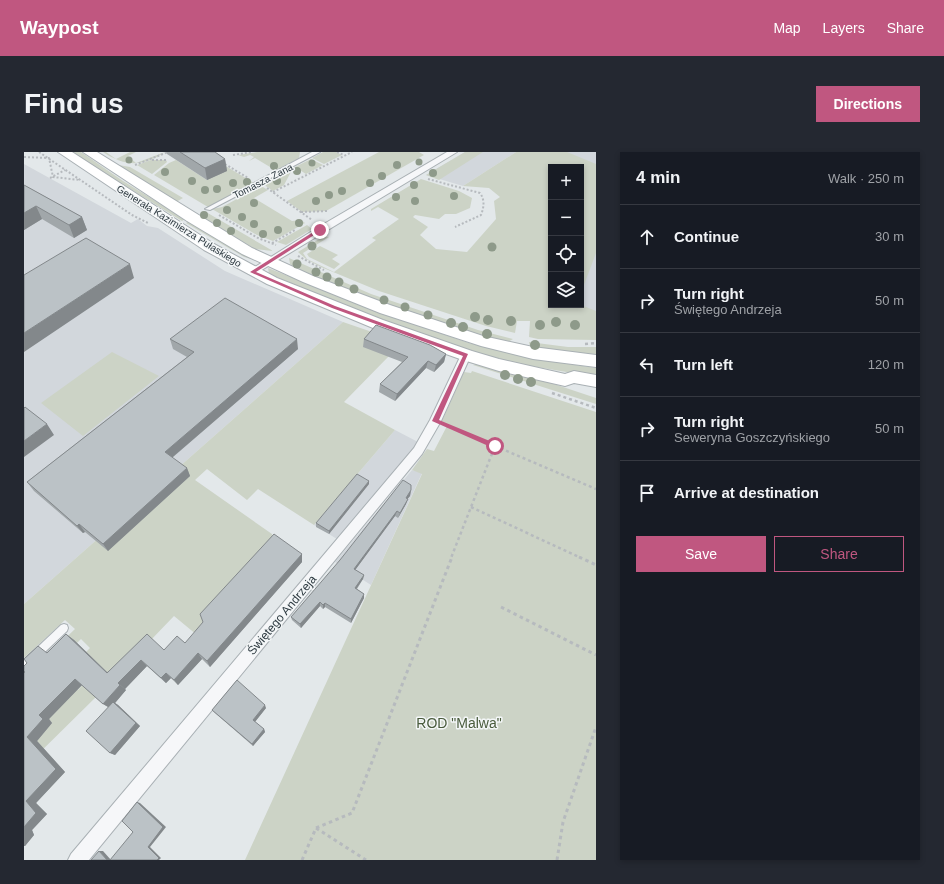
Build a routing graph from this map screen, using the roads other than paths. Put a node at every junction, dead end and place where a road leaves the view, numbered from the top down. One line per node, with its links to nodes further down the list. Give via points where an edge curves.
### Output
1 (64, 152): 7 (main road, Generała Kazimierza Pułaskiego, via 209,247)
2 (89, 152): 6 (main road, Generała Kazimierza Pułaskiego, via 192,218)
3 (317, 152): 5 (street, Tomasza Zana)
4 (453, 152): 6 (street)
5 (208, 209)
6 (269, 262): 7 (street); 9 (main road, Generała Kazimierza Pułaskiego, via 346,294 463,336 533,353)
7 (252, 272): 8 (main road, Generała Kazimierza Pułaskiego, via 333,307)
8 (466, 355): 10 (main road, Generała Kazimierza Pułaskiego); 15 (street, Świętego Andrzeja, via 418,451)
9 (596, 361)
10 (565, 380): 11 (main road, Generała Kazimierza Pułaskiego, via 574,377); 12 (main road, via 574,387)
11 (596, 381)
12 (596, 394)
13 (64, 628): 14 (lane)
14 (24, 666)
15 (77, 860)

